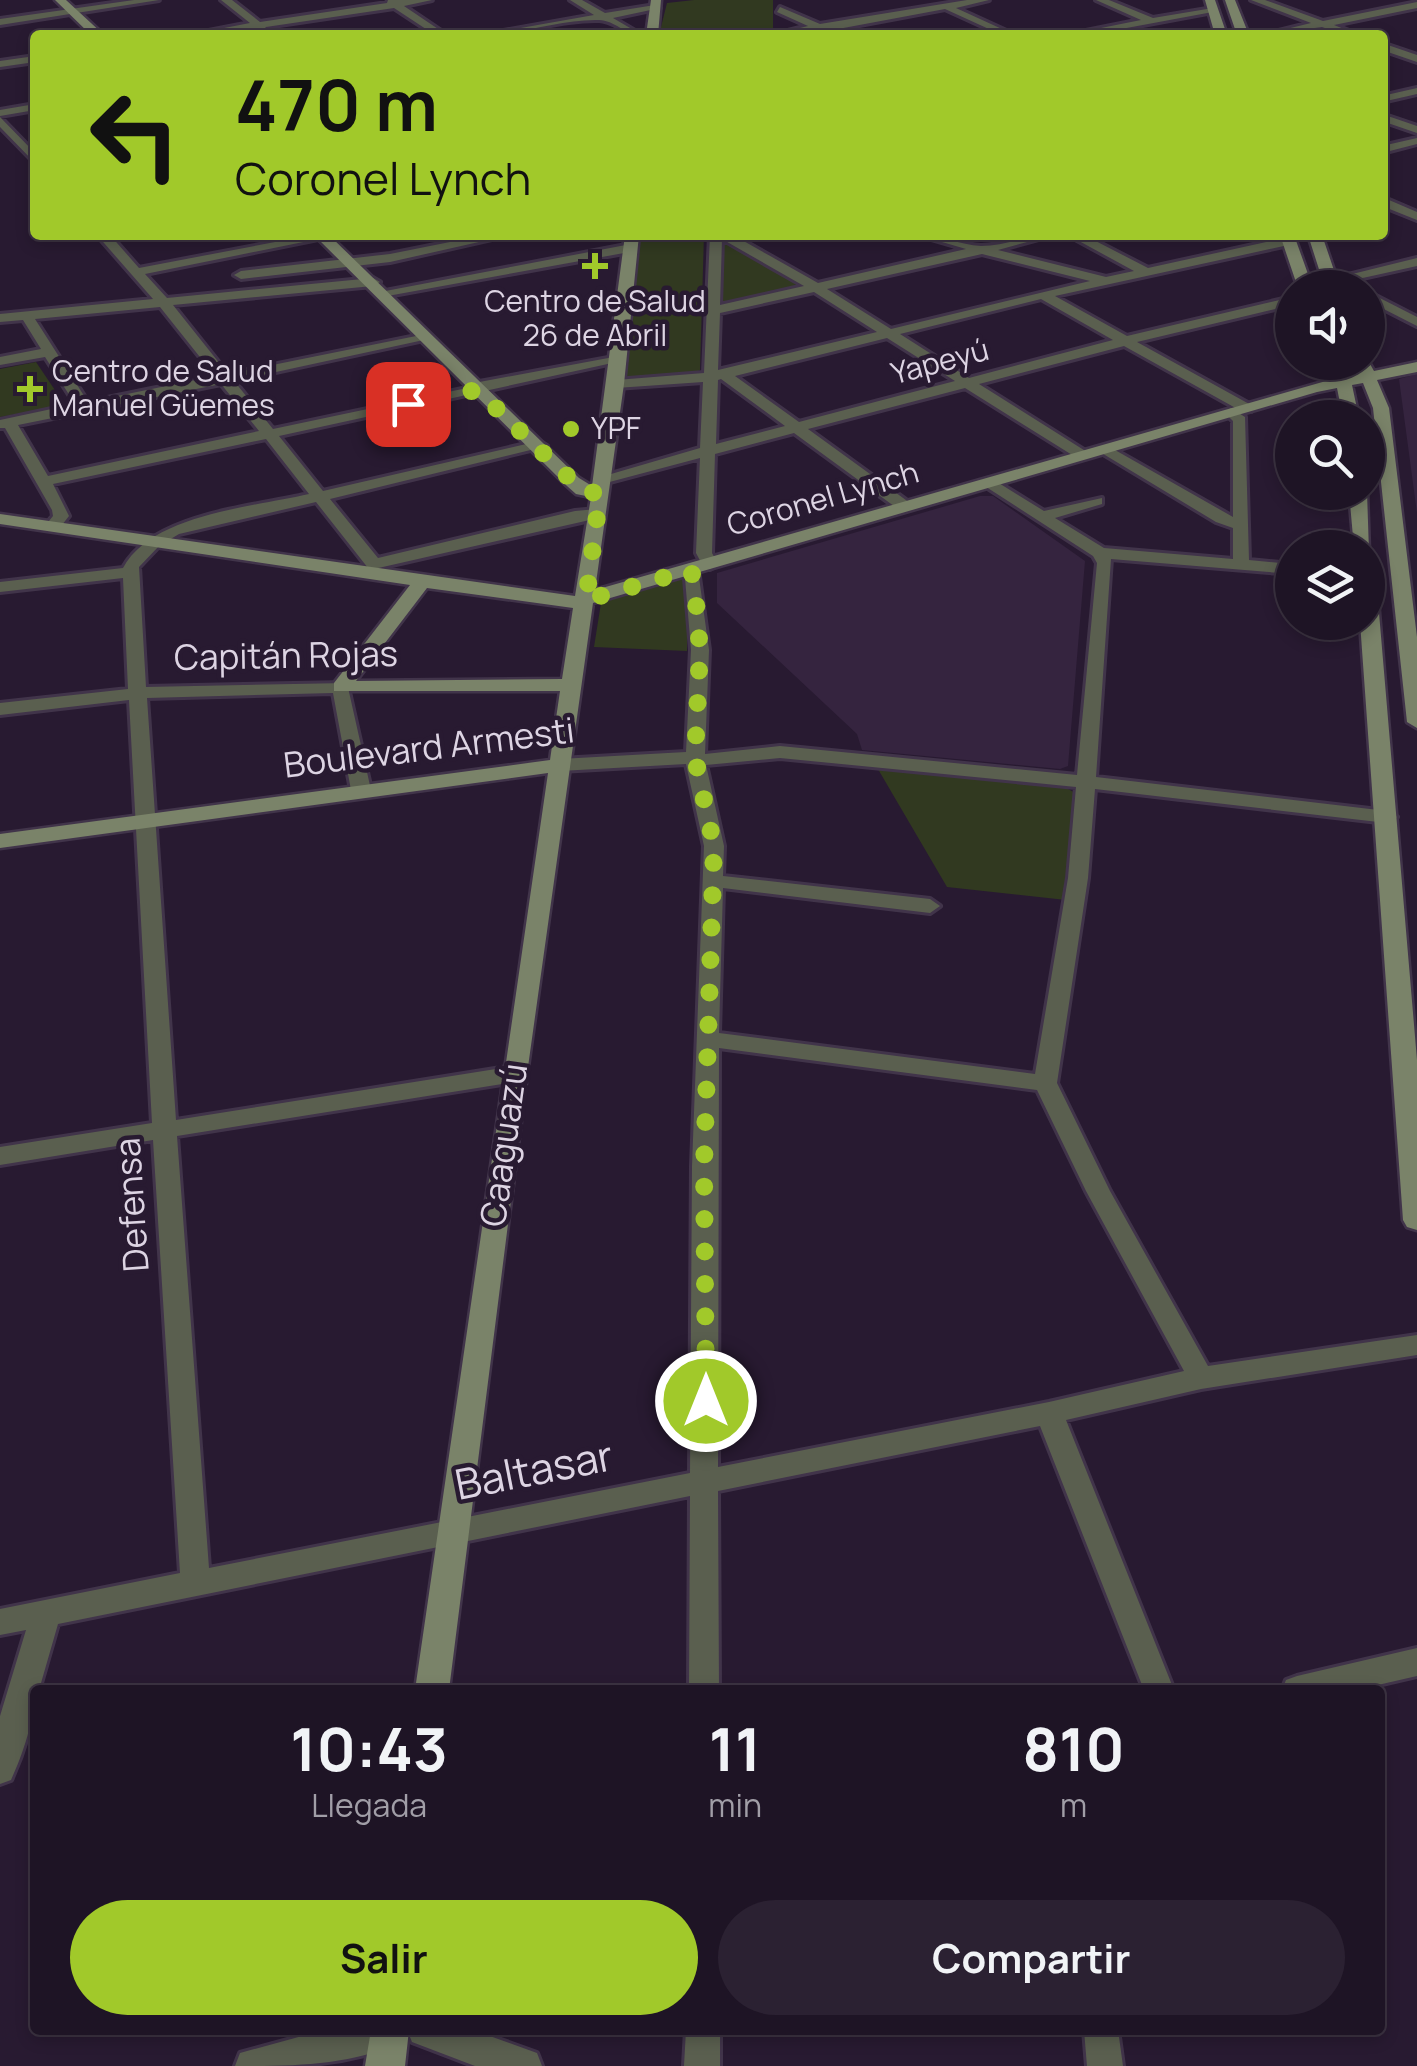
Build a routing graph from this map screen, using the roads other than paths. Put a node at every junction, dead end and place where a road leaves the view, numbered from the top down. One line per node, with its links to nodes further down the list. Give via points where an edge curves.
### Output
1 (60, 0): 17 (main road)
2 (154, 0): 17 (street)
3 (226, 0): 22 (street)
4 (426, 0): 11 (street)
5 (575, 0): 18 (street)
6 (932, 0): 15 (street)
7 (984, 0): 15 (street)
8 (1101, 0): 19 (street)
9 (1254, 0): 10 (street); 21 (street)
10 (1230, 1): 37 (main road)
11 (392, 2): 22 (street); 27 (street)
12 (655, 4): 18 (street); 30 (main road)
13 (780, 5): 23 (street); 31 (street)
14 (1417, 5): 21 (street)
15 (946, 6): 23 (street); 34 (street)
16 (1212, 6): 19 (street); 36 (main road)
17 (73, 12): 20 (street); 24 (main road)
18 (604, 16): 28 (street); 29 (street)
19 (1150, 21): 35 (street)
20 (0, 22)
21 (1324, 24): 38 (street); 39 (street)
22 (258, 25): 25 (street); 26 (street)
23 (819, 28): 32 (street); 33 (street)
24 (93, 30)
25 (226, 30)
26 (264, 30)
27 (434, 30)
28 (517, 30)
29 (628, 30)
30 (652, 30)
31 (781, 30)
32 (808, 30)
33 (823, 30)
34 (999, 30)
35 (1099, 30)
36 (1219, 30)
37 (1242, 30)
38 (1293, 30)
39 (1340, 30)
40 (1417, 46): 41 (street)
41 (1389, 52): 42 (street)
42 (1417, 59)
43 (30, 60): 44 (street)
44 (0, 64)
45 (1417, 92): 46 (street)
46 (1388, 98)
47 (30, 109): 48 (street)
48 (0, 117): 53 (street)
49 (1388, 118): 50 (street)
50 (1417, 130)
51 (1417, 142): 52 (street)
52 (1388, 149)
53 (30, 154)
54 (1417, 199): 55 (street)
55 (1388, 204)
56 (1388, 205): 57 (street)
57 (1417, 216)
58 (108, 240): 80 (street)
59 (305, 240): 80 (street)
60 (330, 240): 76 (main road)
61 (477, 240): 76 (street)
62 (716, 240): 90 (street)
63 (733, 240): 85 (street)
64 (943, 240): 73 (street)
65 (1025, 240): 73 (street)
66 (1084, 240): 81 (street)
67 (1250, 240): 72 (street)
68 (1283, 240): 72 (street)
69 (1289, 240): 74 (main road)
70 (1318, 240): 78 (main road)
71 (632, 242): 84 (street); 98 (main road, Caaguazú)
72 (1265, 248): 74 (street); 81 (street)
73 (982, 250): 83 (street); 85 (street)
74 (1296, 262): 77 (main road)
75 (1417, 262): 79 (street)
76 (354, 263): 82 (street); 84 (main road)
77 (1299, 270)
78 (1333, 270)
79 (1385, 271)
80 (137, 272): 87 (street)
81 (1149, 274): 83 (street)
82 (241, 275)
83 (1105, 281): 86 (street)
84 (377, 288): 87 (street); 95 (main road)
85 (817, 288): 90 (street); 94 (street)
86 (1042, 295): 94 (street); 96 (street)
87 (163, 302): 91 (street); 103 (street)
88 (1275, 305): 96 (street, Yapeyú)
89 (1385, 305): 93 (street)
90 (715, 310): 102 (street)
91 (27, 316): 92 (street); 97 (street)
92 (0, 318)
93 (1417, 322)
94 (887, 332): 102 (street); 108 (street)
95 (426, 338): 103 (street); 109 (main road)
96 (1126, 340): 108 (street, Yapeyú); 112 (street)
97 (47, 352): 99 (street); 111 (street)
98 (618, 360): 107 (main road, Caaguazú); 109 (street)
99 (0, 361)
100 (1417, 367): 101 (main road, Coronel Lynch)
101 (1385, 369)
102 (716, 375): 107 (street); 114 (street); 118 (street)
103 (226, 378): 111 (street); 115 (street)
104 (1347, 380): 106 (main road, Coronel Lynch)
105 (1370, 380): 146 (main road, via 1381,408)
106 (1343, 382): 110 (main road); 112 (main road, Coronel Lynch)
107 (616, 384): 122 (main road, Caaguazú)
108 (968, 384): 114 (street, Yapeyú); 119 (street)
109 (476, 388): 115 (street); 116 (main road)
110 (1347, 400)
111 (83, 406): 113 (street)
112 (1238, 410): 117 (main road, Coronel Lynch); 129 (street)
113 (4, 423): 120 (street)
114 (798, 428): 118 (street, Yapeyú); 125 (street)
115 (269, 434): 120 (street); 123 (street)
116 (539, 446): 122 (main road, via 582,490); 123 (street)
117 (1104, 449): 119 (main road, Coronel Lynch); 129 (street)
118 (709, 451): 122 (street, Yapeyú); 134 (street)
119 (1082, 455): 121 (main road, Coronel Lynch)
120 (42, 482): 130 (street, via 61,516)
121 (988, 483): 125 (main road, Coronel Lynch); 127 (street)
122 (601, 486): 126 (main road, Caaguazú)
123 (320, 497): 131 (street, via 174,530); 136 (street)
124 (1096, 501): 127 (street)
125 (904, 506): 134 (main road, Coronel Lynch)
126 (597, 514): 136 (street); 140 (main road, Caaguazú)
127 (1042, 517): 132 (street)
128 (0, 520): 130 (main road, Coronel Lynch)
129 (1240, 525): 133 (street)
130 (52, 527): 131 (main road, Coronel Lynch)
131 (153, 543): 136 (main road, Coronel Lynch); 137 (street)
132 (1100, 552): 133 (street); 149 (street, via 1105,562)
133 (1240, 564): 135 (street)
134 (700, 567): 140 (main road, Coronel Lynch); 147 (street)
135 (1275, 567)
136 (370, 568): 138 (main road, Coronel Lynch)
137 (130, 572): 139 (street); 144 (street, Defensa)
138 (422, 582): 140 (main road, Coronel Lynch, via 561,603); 143 (main road)
139 (0, 587)
140 (586, 600): 142 (main road, Caaguazú)
141 (1371, 640): 151 (main road)
142 (574, 686): 143 (main road, Capitán Rojas); 148 (main road, Caaguazú)
143 (341, 688): 144 (street, Capitán Rojas); 150 (street)
144 (138, 692): 145 (street, Capitán Rojas); 152 (street, Defensa)
145 (0, 709)
146 (1417, 722)
147 (695, 758): 148 (street, Boulevard Armesti); 149 (street, Boulevard Armesti, via 766,752); 154 (street, via 714,846)
148 (560, 765): 150 (main road, Boulevard Armesti); 157 (main road, Caaguazú)
149 (1087, 783): 151 (street, Boulevard Armesti); 158 (street, via 1072,930)
150 (361, 790): 152 (main road, Boulevard Armesti)
151 (1387, 817): 161 (main road)
152 (144, 822): 153 (main road, Boulevard Armesti); 159 (street, Defensa)
153 (0, 841)
154 (714, 881): 155 (street); 156 (street)
155 (930, 906)
156 (710, 1039): 158 (street); 165 (street)
157 (514, 1074): 159 (street); 166 (main road, Caaguazú)
158 (1045, 1082): 163 (street)
159 (164, 1129): 160 (street); 167 (street, Defensa)
160 (0, 1156)
161 (1417, 1220)
162 (1417, 1346): 163 (street, Baltasar)
163 (1201, 1378): 164 (street, Baltasar)
164 (1049, 1413): 165 (street, Baltasar); 173 (street)
165 (706, 1480): 166 (street, Baltasar); 172 (street)
166 (452, 1529): 167 (street, Baltasar); 171 (main road, Caaguazú)
167 (195, 1583): 168 (street, Baltasar)
168 (46, 1613): 169 (street, Baltasar); 175 (street)
169 (0, 1622)
170 (1417, 1662): 174 (street)
171 (433, 1685)
172 (704, 1685)
173 (1157, 1685)
174 (1318, 1685)
175 (0, 1769)
176 (371, 2035): 181 (street)
177 (389, 2035): 182 (main road)
178 (438, 2035): 183 (street)
179 (702, 2035): 184 (street)
180 (1102, 2035): 185 (street)
181 (253, 2066)
182 (385, 2066)
183 (524, 2066)
184 (702, 2066)
185 (1106, 2066)

